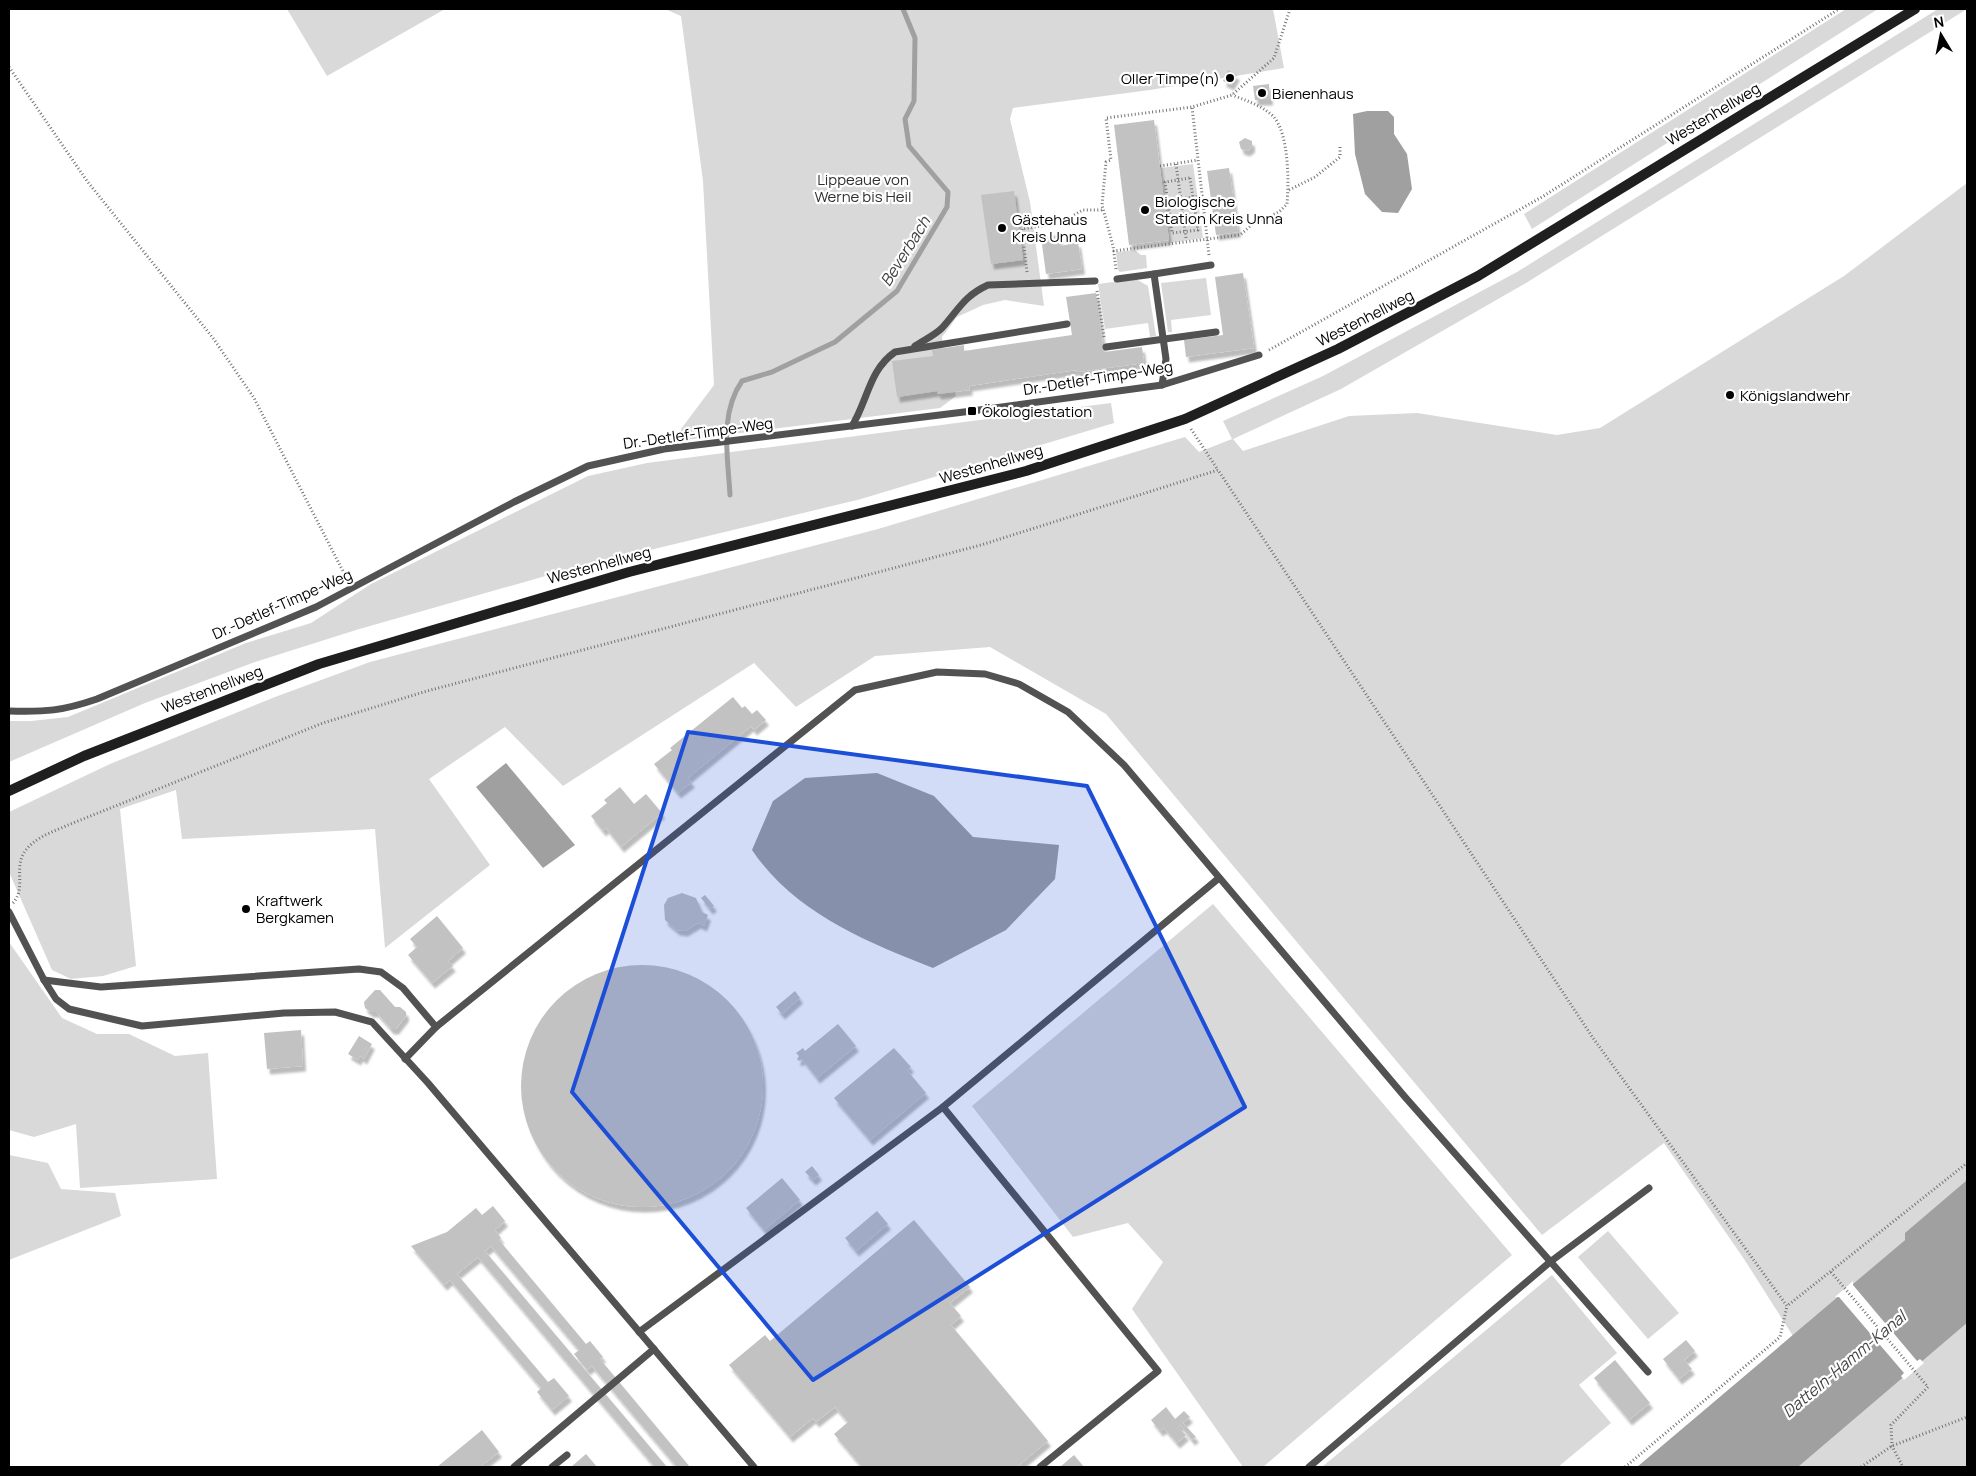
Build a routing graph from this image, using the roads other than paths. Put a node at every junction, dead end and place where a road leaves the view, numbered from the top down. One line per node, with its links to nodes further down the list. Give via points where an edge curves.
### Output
1 (1915, 9): 15 (main road, Westenhellweg, via 1478,276 1338,350 1185,419 1026,471 629,572 319,664 84,756)
2 (1211, 265): 3 (lane)
3 (1154, 274): 4 (lane); 8 (lane)
4 (1117, 279)
5 (1095, 281): 10 (lane, via 988,285 972,292 941,330)
6 (1067, 324): 10 (lane)
7 (1216, 332): 8 (lane)
8 (1163, 339): 9 (lane); 12 (lane, via 1166,359)
9 (1106, 347)
10 (911, 348): 13 (lane, via 895,352 877,369)
11 (1259, 355): 12 (lane, Dr.-Detlef-Timpe-Weg)
12 (1162, 384): 13 (lane, Dr.-Detlef-Timpe-Weg)
13 (852, 426): 14 (lane, Dr.-Detlef-Timpe-Weg, via 664,449 588,466 316,607 97,700 48,712)
14 (9, 711)
15 (9, 792)
16 (1219, 878): 19 (lane, via 1124,765 1068,712 1020,684 985,674 937,672 855,690); 21 (lane); 23 (lane, via 1404,1097)
17 (9, 912): 18 (lane)
18 (44, 980): 19 (lane, via 101,987 359,969 381,972 403,988); 20 (lane, via 56,999 69,1009 142,1026 284,1013 335,1012 372,1022)
19 (436, 1027): 20 (lane)
20 (406, 1059): 24 (lane)
21 (944, 1107): 24 (lane); 31 (lane, via 1158,1371)
22 (1649, 1188): 23 (lane)
23 (1550, 1262): 26 (lane); 32 (lane)
24 (639, 1332): 25 (lane)
25 (654, 1349): 28 (lane); 30 (lane)
26 (1648, 1372)
27 (567, 1455): 29 (lane)
28 (514, 1467)
29 (552, 1467)
30 (754, 1467)
31 (1040, 1467)
32 (1309, 1467)

